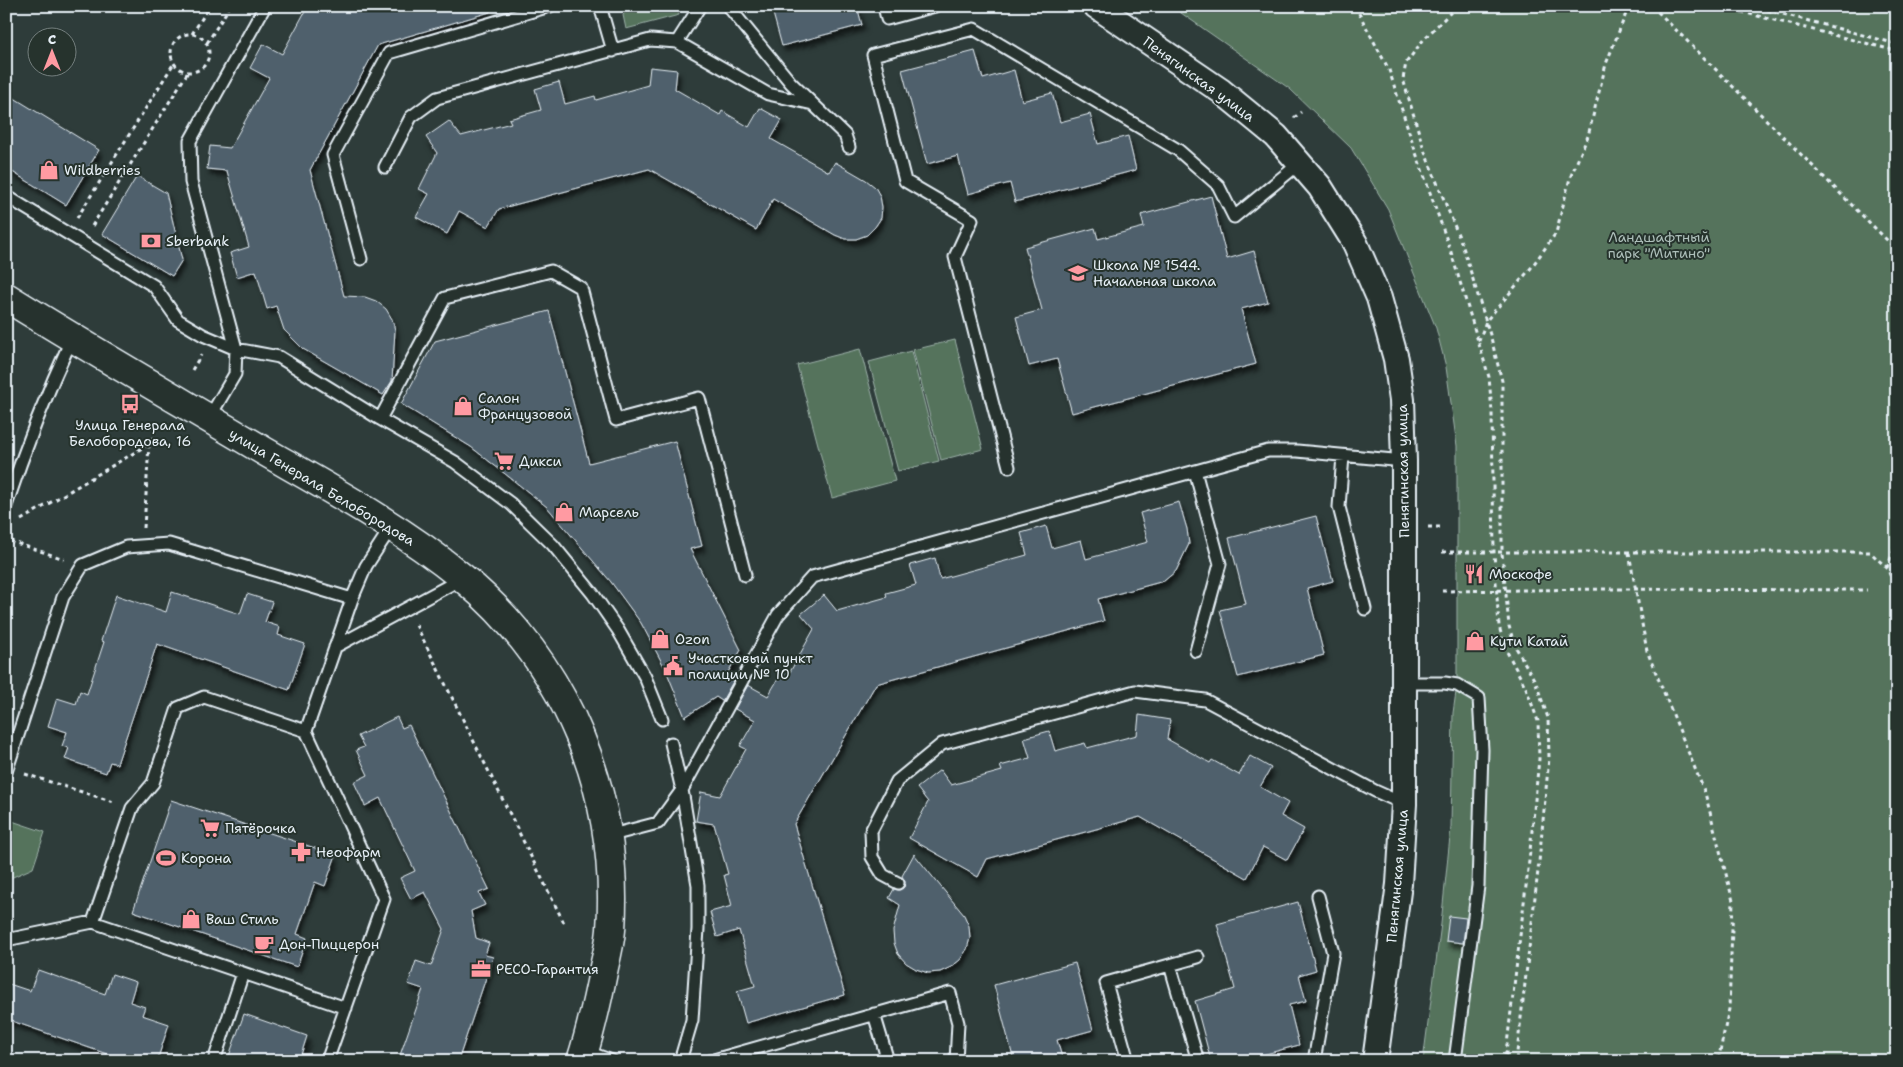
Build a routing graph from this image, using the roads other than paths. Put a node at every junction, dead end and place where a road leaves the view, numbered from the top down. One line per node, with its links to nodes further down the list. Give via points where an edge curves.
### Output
1 (265, 6): 19 (lane, via 190,141 191,182)
2 (550, 6): 16 (lane, via 389,53 333,156)
3 (600, 6): 10 (lane)
4 (700, 6): 9 (lane)
5 (728, 6): 11 (lane, via 791,83)
6 (884, 6): 7 (lane, via 887,19)
7 (935, 6)
8 (1096, 6): 13 (street, Пенягинская улица, via 1221,91 1276,136)
9 (677, 42): 10 (lane, via 650,40); 11 (lane, via 768,94)
10 (612, 51): 14 (lane, via 437,98 411,117)
11 (813, 104): 12 (lane, via 845,136)
12 (850, 148)
13 (1300, 164): 23 (street, Пенягинская улица, via 1320,186 1354,242 1378,298 1396,359 1402,400); 24 (lane, via 1234,217 1218,185 1178,150 974,29 874,55 905,181 972,220 955,257)
14 (385, 167)
15 (6, 196): 19 (lane, via 154,286 178,320)
16 (361, 259)
17 (6, 297): 18 (main road, улица Генерала Белобородова)
18 (72, 338): 20 (main road, улица Генерала Белобородова); 25 (lane)
19 (236, 349): 20 (lane, via 235,374); 21 (lane, via 279,357)
20 (209, 418): 28 (main road, улица Генерала Белобородова)
21 (380, 419): 29 (lane, via 445,298 551,271 581,288 616,420 699,398); 36 (lane, via 455,462 511,504 553,545 586,583 618,630 645,677)
22 (1343, 456): 23 (lane); 26 (lane, via 1268,451); 32 (lane, via 1338,507)
23 (1404, 460): 35 (street, Пенягинская улица)
24 (1009, 467)
25 (12, 468): 27 (lane)
26 (1195, 471): 34 (lane, via 1220,564); 40 (lane, via 812,577 778,615)
27 (6, 506)
28 (392, 526): 30 (main road, улица Генерала Белобородова); 31 (lane, via 366,566)
29 (745, 575)
30 (464, 578): 33 (lane); 42 (main road, улица Генерала Белобородова, via 528,645 555,685 582,737)
31 (352, 599): 33 (lane); 39 (lane, via 169,544 126,547 84,565 63,597)
32 (1365, 609)
33 (335, 647): 37 (lane)
34 (1196, 651)
35 (1404, 683): 41 (street, Пенягинская улица); 64 (lane, via 1458,685 1479,698 1482,750 1478,886)
36 (662, 719)
37 (306, 732): 45 (lane, via 204,697 178,708 153,783 132,808); 50 (lane, via 384,899)
38 (671, 742): 40 (lane)
39 (7, 770)
40 (682, 790): 42 (lane, via 658,823); 56 (lane, via 698,885 698,929 692,1020)
41 (1404, 804): 43 (lane, via 1205,700 1135,691 942,744 897,781 871,831 872,857 883,875); 63 (street, Пенягинская улица, via 1399,884)
42 (608, 836): 52 (main road, улица Генерала Белобородова, via 611,933)
43 (898, 883)
44 (1318, 896): 62 (lane, via 1333,953)
45 (93, 922): 46 (lane); 49 (lane)
46 (6, 940)
47 (1198, 957): 48 (lane)
48 (1170, 965): 60 (lane, via 1106,983); 61 (lane)
49 (243, 973): 50 (lane); 53 (lane)
50 (346, 1008): 54 (lane)
51 (874, 1014): 57 (lane); 58 (lane); 59 (lane, via 950,993 958,1023)
52 (583, 1056): 55 (lane)
53 (214, 1061)
54 (327, 1061)
55 (612, 1061)
56 (680, 1061)
57 (710, 1061)
58 (888, 1061)
59 (956, 1061)
60 (1128, 1061)
61 (1198, 1061)
62 (1314, 1061)
63 (1375, 1061)
64 (1455, 1061)

